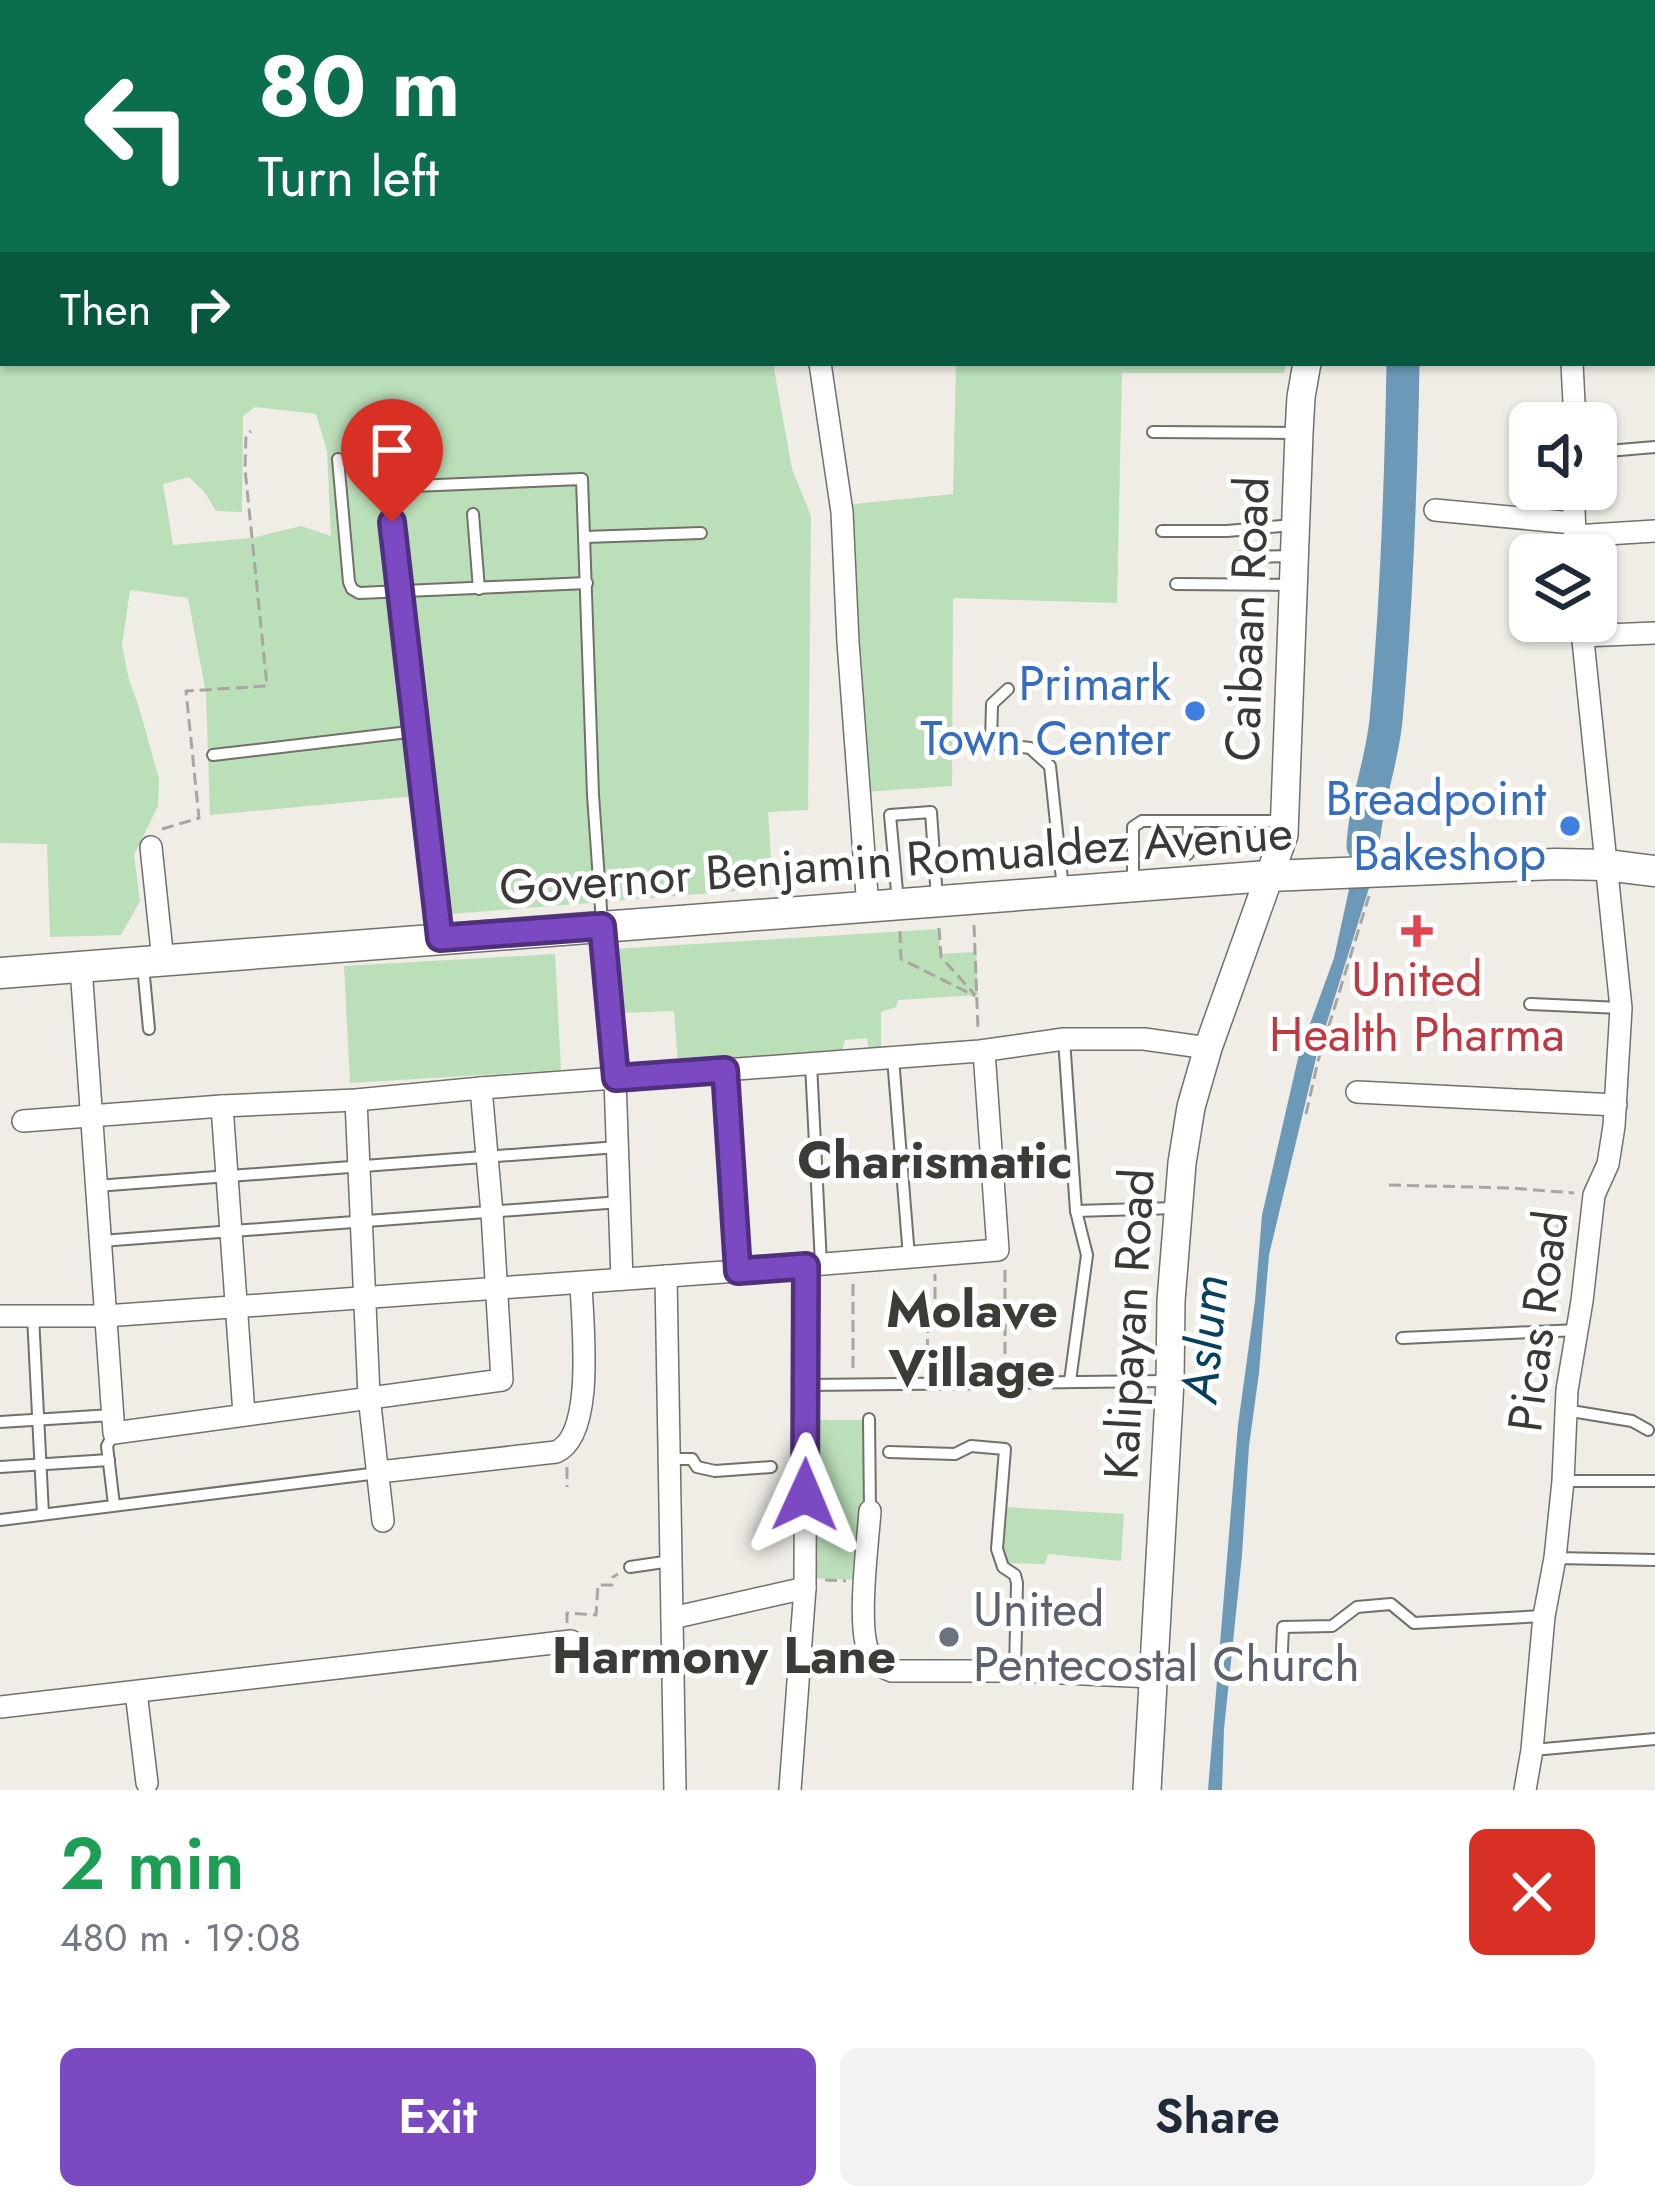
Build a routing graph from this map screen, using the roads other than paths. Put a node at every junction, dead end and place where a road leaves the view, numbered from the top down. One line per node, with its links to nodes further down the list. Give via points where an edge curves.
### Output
1 (820, 366): 41 (street)
2 (1306, 366): 6 (street, Caibaan Road)
3 (1572, 366): 4 (street)
4 (1574, 402)
5 (1153, 432): 6 (lane)
6 (1299, 433): 12 (street, Caibaan Road)
7 (1655, 447): 8 (lane)
8 (1617, 450)
9 (338, 459): 24 (lane, via 352,589)
10 (1435, 510): 16 (street)
11 (473, 514): 23 (lane)
12 (1296, 524): 13 (lane); 20 (street, Caibaan Road)
13 (1162, 531)
14 (1655, 531): 17 (street)
15 (701, 533): 18 (lane)
16 (1554, 534)
17 (1617, 534)
18 (585, 537): 21 (lane); 24 (lane, via 582,479 390,487)
19 (1241, 557): 20 (lane)
20 (1295, 571): 22 (lane); 32 (street, Caibaan Road)
21 (587, 583): 23 (lane); 42 (lane)
22 (1176, 584)
23 (479, 589): 24 (lane)
24 (399, 591): 29 (lane)
25 (1617, 631): 26 (street)
26 (1655, 633)
27 (1583, 642): 35 (street, Picas Road)
28 (1008, 689): 39 (lane, via 992,704 991,743 1030,748 1050,766)
29 (417, 731): 30 (lane); 43 (lane)
30 (213, 755)
31 (1189, 821): 32 (lane); 34 (lane); 38 (lane, via 1133,827)
32 (1284, 821): 37 (street, Caibaan Road)
33 (151, 847): 44 (street)
34 (1188, 854)
35 (1606, 865): 36 (main road, Governor Benjamin Romualdez Avenue); 37 (main road, Governor Benjamin Romualdez Avenue, via 1555,875 1408,880 1377,872); 48 (street, Picas Road)
36 (1655, 871)
37 (1268, 876): 38 (main road, Governor Benjamin Romualdez Avenue); 51 (street, Kalipayan Road)
38 (1133, 887): 39 (main road, Governor Benjamin Romualdez Avenue)
39 (1063, 892): 40 (main road, Governor Benjamin Romualdez Avenue)
40 (937, 902): 41 (main road, Governor Benjamin Romualdez Avenue); 41 (lane, via 931,812 890,814)
41 (883, 907): 42 (main road, Governor Benjamin Romualdez Avenue)
42 (602, 926): 43 (main road, Governor Benjamin Romualdez Avenue); 56 (street)
43 (440, 938): 44 (main road, Governor Benjamin Romualdez Avenue)
44 (153, 962): 45 (main road, Governor Benjamin Romualdez Avenue); 49 (lane)
45 (81, 967): 46 (main road, Governor Benjamin Romualdez Avenue); 62 (street)
46 (0, 974)
47 (1530, 1004): 48 (lane)
48 (1621, 1008): 60 (street, Picas Road)
49 (149, 1029)
50 (1064, 1039): 51 (street); 52 (street); 71 (lane)
51 (1208, 1048): 70 (street, Kalipayan Road)
52 (982, 1051): 53 (street); 76 (street, via 998,1250)
53 (893, 1058): 54 (street); 76 (lane)
54 (812, 1064): 55 (street); 77 (lane)
55 (725, 1070): 56 (street); 78 (lane)
56 (616, 1078): 57 (street); 64 (street)
57 (482, 1088): 59 (street); 65 (street)
58 (1357, 1092): 60 (street)
59 (356, 1100): 61 (street); 66 (street)
60 (1616, 1105): 88 (street, Picas Road, via 1608,1164 1594,1196)
61 (222, 1106): 62 (street); 67 (street)
62 (91, 1118): 63 (street); 68 (street)
63 (23, 1120)
64 (618, 1147): 65 (lane); 69 (street)
65 (488, 1156): 66 (lane); 72 (street)
66 (358, 1166): 67 (lane); 73 (street)
67 (227, 1177): 68 (lane); 74 (street)
68 (96, 1186): 75 (street)
69 (620, 1202): 72 (lane); 80 (street)
70 (1178, 1208): 71 (lane); 91 (street, Kalipayan Road)
71 (1076, 1211): 90 (lane, via 1087,1255)
72 (492, 1213): 73 (lane); 82 (street)
73 (360, 1224): 74 (lane); 83 (street)
74 (232, 1233): 75 (lane); 84 (street)
75 (100, 1241): 87 (street)
76 (909, 1257): 77 (street)
77 (813, 1265): 78 (street); 92 (street)
78 (738, 1271): 79 (street)
79 (666, 1276): 80 (street); 102 (street)
80 (622, 1279): 81 (street)
81 (581, 1283): 82 (street); 107 (street, via 584,1388 566,1448)
82 (495, 1289): 83 (street); 93 (street, via 502,1380)
83 (363, 1298): 84 (street); 93 (street)
84 (237, 1306): 87 (street); 95 (street)
85 (0, 1316): 86 (street)
86 (33, 1316): 87 (street); 97 (lane)
87 (105, 1316): 99 (street)
88 (1578, 1330): 89 (lane); 94 (street, Picas Road)
89 (1402, 1338)
90 (1070, 1381): 91 (lane); 92 (lane)
91 (1170, 1381): 125 (street, Kalipayan Road)
92 (806, 1385): 119 (street)
93 (369, 1396): 95 (street); 107 (street)
94 (1565, 1410): 100 (lane); 108 (street, Picas Road)
95 (244, 1414): 99 (street)
96 (869, 1419): 111 (lane)
97 (36, 1420): 98 (lane); 99 (lane); 104 (lane)
98 (0, 1422)
99 (113, 1424): 103 (lane)
100 (1648, 1430)
101 (889, 1452): 123 (lane, via 1006,1449 997,1549 1016,1575)
102 (670, 1459): 106 (lane, via 715,1471); 117 (street)
103 (109, 1460): 104 (lane); 110 (lane)
104 (40, 1464): 105 (lane); 112 (lane)
105 (0, 1467)
106 (771, 1467)
107 (379, 1472): 110 (lane); 114 (street)
108 (1563, 1481): 109 (lane); 115 (street, Picas Road)
109 (1655, 1481)
110 (114, 1505): 112 (lane)
111 (869, 1511): 123 (street, via 870,1657 892,1671)
112 (43, 1514): 113 (lane)
113 (0, 1520)
114 (383, 1521)
115 (1555, 1558): 116 (lane); 120 (street, Picas Road)
116 (1655, 1560)
117 (671, 1561): 118 (lane); 121 (street)
118 (630, 1567)
119 (805, 1584): 121 (street); 132 (street)
120 (1544, 1616): 124 (lane, via 1414,1623 1391,1604 1357,1607 1332,1626 1283,1627); 129 (street, Picas Road)
121 (672, 1618): 131 (street)
122 (570, 1641): 126 (street)
123 (1015, 1671): 125 (street)
124 (1281, 1672)
125 (1153, 1677): 133 (street, Kalipayan Road)
126 (136, 1692): 127 (street); 130 (street)
127 (0, 1708)
128 (1655, 1739): 129 (lane)
129 (1532, 1750): 134 (street, Picas Road)
130 (147, 1783)
131 (675, 1790)
132 (790, 1790)
133 (1147, 1790)
134 (1525, 1790)

